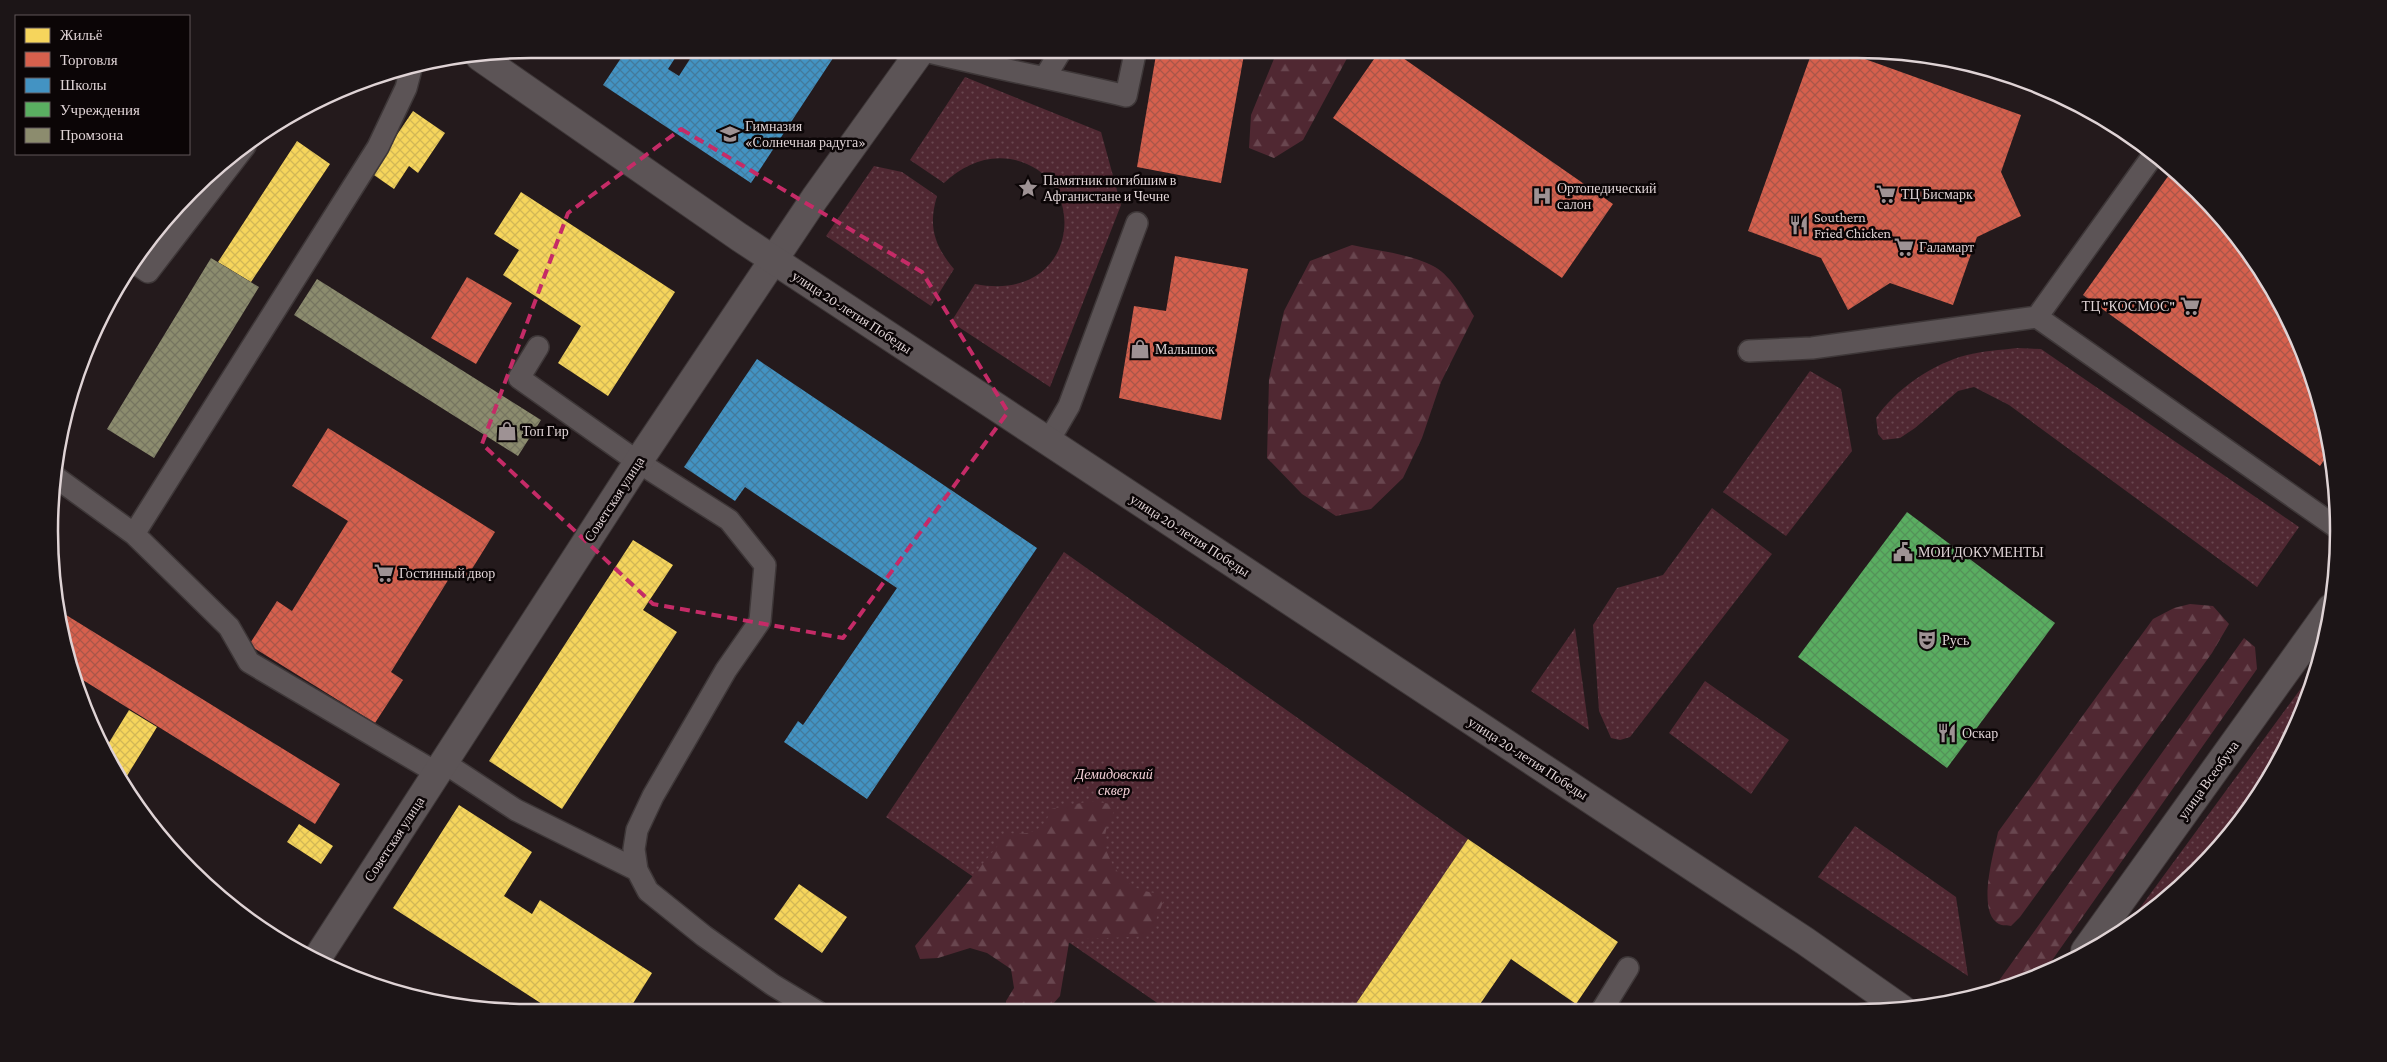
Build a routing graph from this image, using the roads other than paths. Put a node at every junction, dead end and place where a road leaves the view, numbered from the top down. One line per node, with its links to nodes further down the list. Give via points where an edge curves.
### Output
1 (916, 58): 11 (street, Советская улица)
2 (953, 58): 7 (lane)
3 (1057, 58): 7 (lane)
4 (1134, 58): 7 (lane, via 1126,96)
5 (485, 60): 11 (street, улица 20-летия Победы)
6 (410, 74): 20 (lane, via 378,147)
7 (1045, 77)
8 (2150, 160): 13 (lane)
9 (229, 166): 12 (lane, via 148,272)
10 (1138, 223): 16 (lane, via 1069,406)
11 (773, 260): 16 (street, улица 20-летия Победы); 17 (street, Советская улица)
12 (139, 266)
13 (2038, 317): 15 (lane, via 1812,348); 19 (lane)
14 (538, 347): 17 (lane, via 519,378)
15 (1749, 350)
16 (1048, 442): 28 (street, улица 20-летия Победы)
17 (638, 462): 23 (street, Советская улица); 24 (lane, via 729,520 765,565 760,622 726,670 653,796 637,830 634,849)
18 (61, 481): 20 (lane)
19 (2329, 522)
20 (134, 534): 23 (lane, via 229,627 250,662)
21 (2317, 638): 22 (street, улица Всеобуча)
22 (2310, 652): 25 (street, улица Всеобуча)
23 (440, 767): 24 (lane, via 516,810); 26 (street, Советская улица)
24 (637, 870): 29 (lane, via 648,891 704,936)
25 (2092, 941)
26 (320, 955)
27 (1628, 968): 30 (lane)
28 (1893, 1002)
29 (805, 1004)
30 (1606, 1004)

